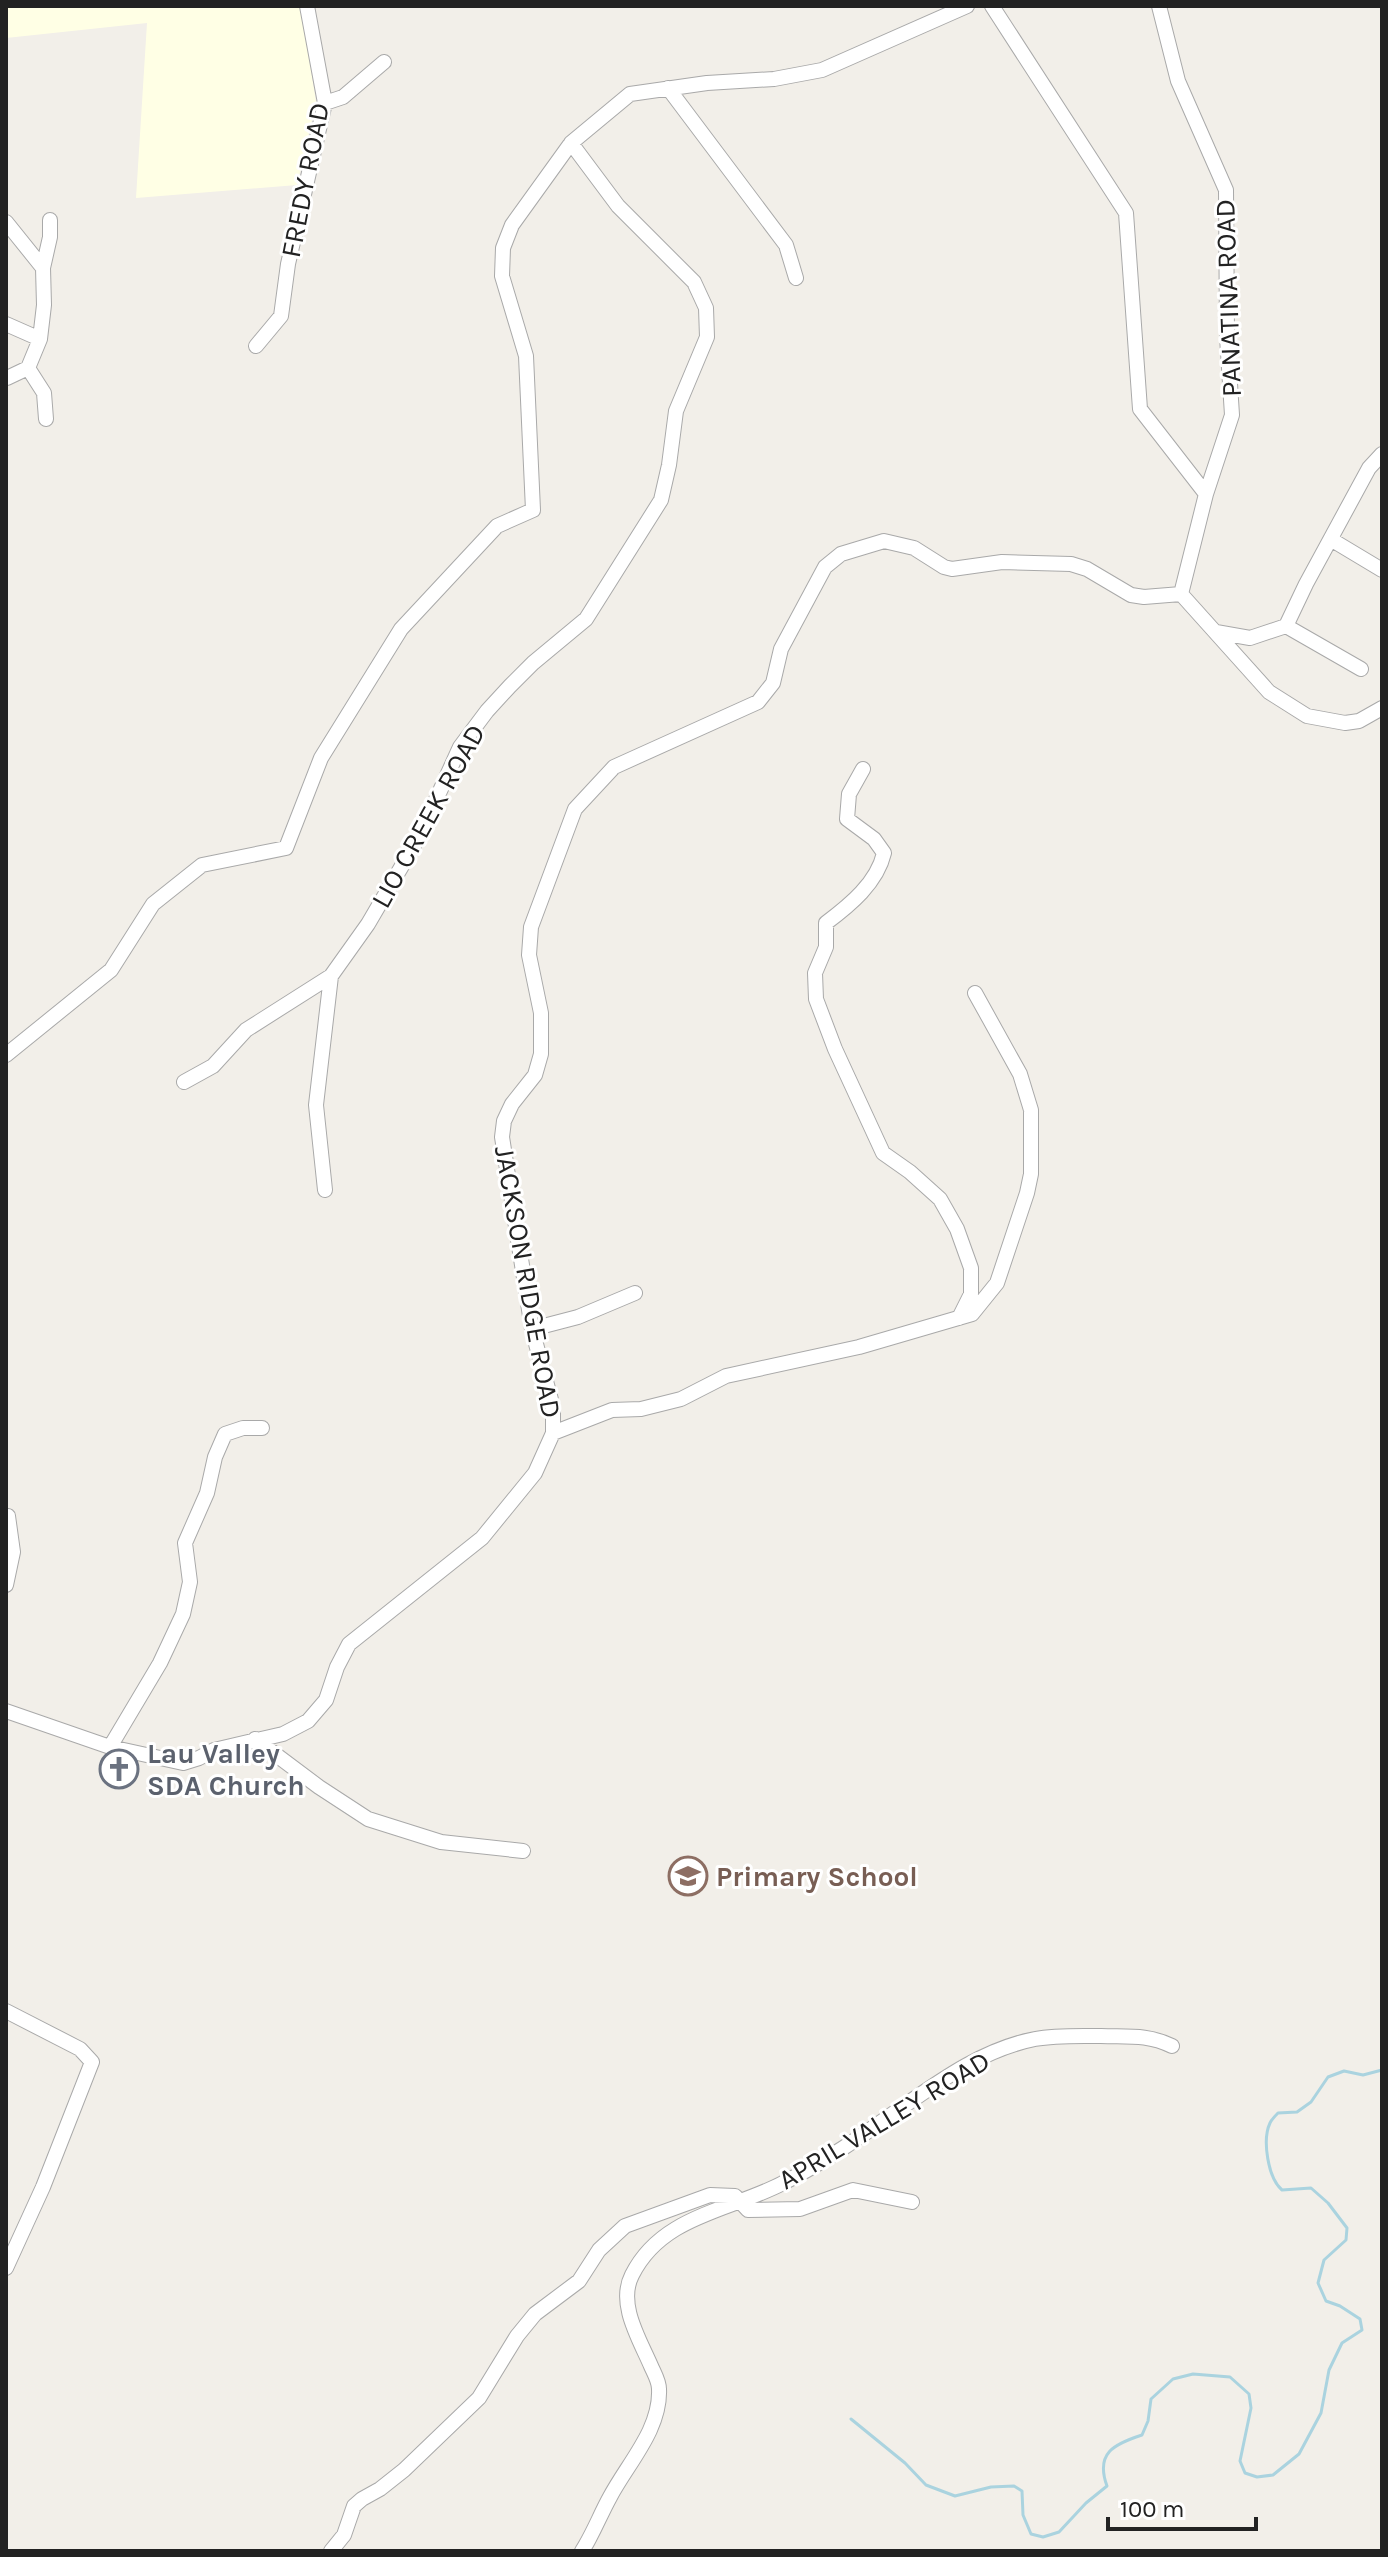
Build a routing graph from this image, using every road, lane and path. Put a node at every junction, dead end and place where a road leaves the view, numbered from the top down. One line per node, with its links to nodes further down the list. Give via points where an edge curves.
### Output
1 (307, 6): 7 (street, FREDY ROAD)
2 (967, 6): 6 (street, via 822,70)
3 (992, 6): 20 (street, via 1126,213 1140,409)
4 (1159, 6): 20 (street, PANATINA ROAD, via 1178,81 1226,190 1232,415)
5 (384, 62): 7 (street, via 343,97)
6 (668, 88): 8 (street, via 630,94); 12 (street, via 786,245)
7 (325, 103): 15 (street, FREDY ROAD, via 281,316)
8 (571, 143): 29 (street, LIO CREEK ROAD, via 618,206 694,282 706,308 707,337 676,411 661,500 586,619 510,686 460,747 420,835); 31 (street, via 512,225 503,248 502,276 526,356 533,510 497,526 401,629 321,758 286,848 202,865 153,904 111,970)
9 (50, 220): 11 (street)
10 (6, 222): 11 (street)
11 (43, 268): 14 (street)
12 (796, 278)
13 (6, 324): 14 (street)
14 (40, 339): 16 (street)
15 (256, 346)
16 (28, 368): 17 (street); 18 (street, via 44,393)
17 (7, 378)
18 (46, 419)
19 (1382, 454): 21 (street, via 1369,468)
20 (1206, 494): 23 (street, PANATINA ROAD)
21 (1332, 540): 22 (street); 24 (street)
22 (1382, 570)
23 (1181, 594): 25 (street); 36 (street, JACKSON RIDGE ROAD, via 1131,595 1071,564 1002,562 952,569 914,548 884,541 841,554 825,567 781,649 773,683 758,702 614,767 575,809 531,927 529,955 541,1013 541,1054 535,1075 504,1121 502,1137)
24 (1286, 626): 25 (street, via 1250,638); 26 (street)
25 (1216, 632): 27 (street, via 1269,692 1307,716 1345,723)
26 (1361, 669)
27 (1382, 708)
28 (863, 769): 35 (street, via 849,794 847,819 874,839 884,853 882,864 854,903 826,923 826,947 815,973 816,999 883,1153 940,1199 957,1229 971,1268 971,1294)
29 (331, 976): 32 (street, via 246,1030 213,1066); 33 (street, via 316,1105)
30 (975, 993): 35 (street, via 1020,1074 1031,1110 1031,1174 997,1283 972,1314)
31 (6, 1055)
32 (184, 1082)
33 (325, 1190)
34 (635, 1293): 36 (street)
35 (959, 1318): 38 (street, via 726,1376 681,1399 612,1410)
36 (532, 1329): 38 (street, JACKSON RIDGE ROAD, via 553,1407)
37 (262, 1428): 43 (street, via 225,1434 185,1543 190,1582 183,1614)
38 (553, 1433): 42 (street, via 535,1473 482,1538 349,1644 326,1700 308,1721 283,1734)
39 (8, 1516): 40 (street, via 13,1552)
40 (6, 1585)
41 (6, 1711): 43 (street)
42 (255, 1739): 43 (street, via 183,1763); 44 (street, via 368,1819 441,1842)
43 (110, 1747)
44 (523, 1851)
45 (6, 2011): 49 (street, via 80,2049 92,2062)
46 (1172, 2046): 47 (street, APRIL VALLEY ROAD, via 1155,2038 1095,2036 1035,2039 1010,2047 928,2088 785,2183)
47 (739, 2202): 48 (street, via 748,2210 800,2209 853,2190); 50 (street, via 735,2196 710,2195 625,2226 599,2250 579,2281 535,2314 479,2398 404,2470 354,2506 344,2535); 51 (street, APRIL VALLEY ROAD, via 670,2231 631,2276 628,2306 660,2385 658,2406 653,2426)
48 (912, 2202)
49 (6, 2268)
50 (331, 2551)
51 (582, 2551)

